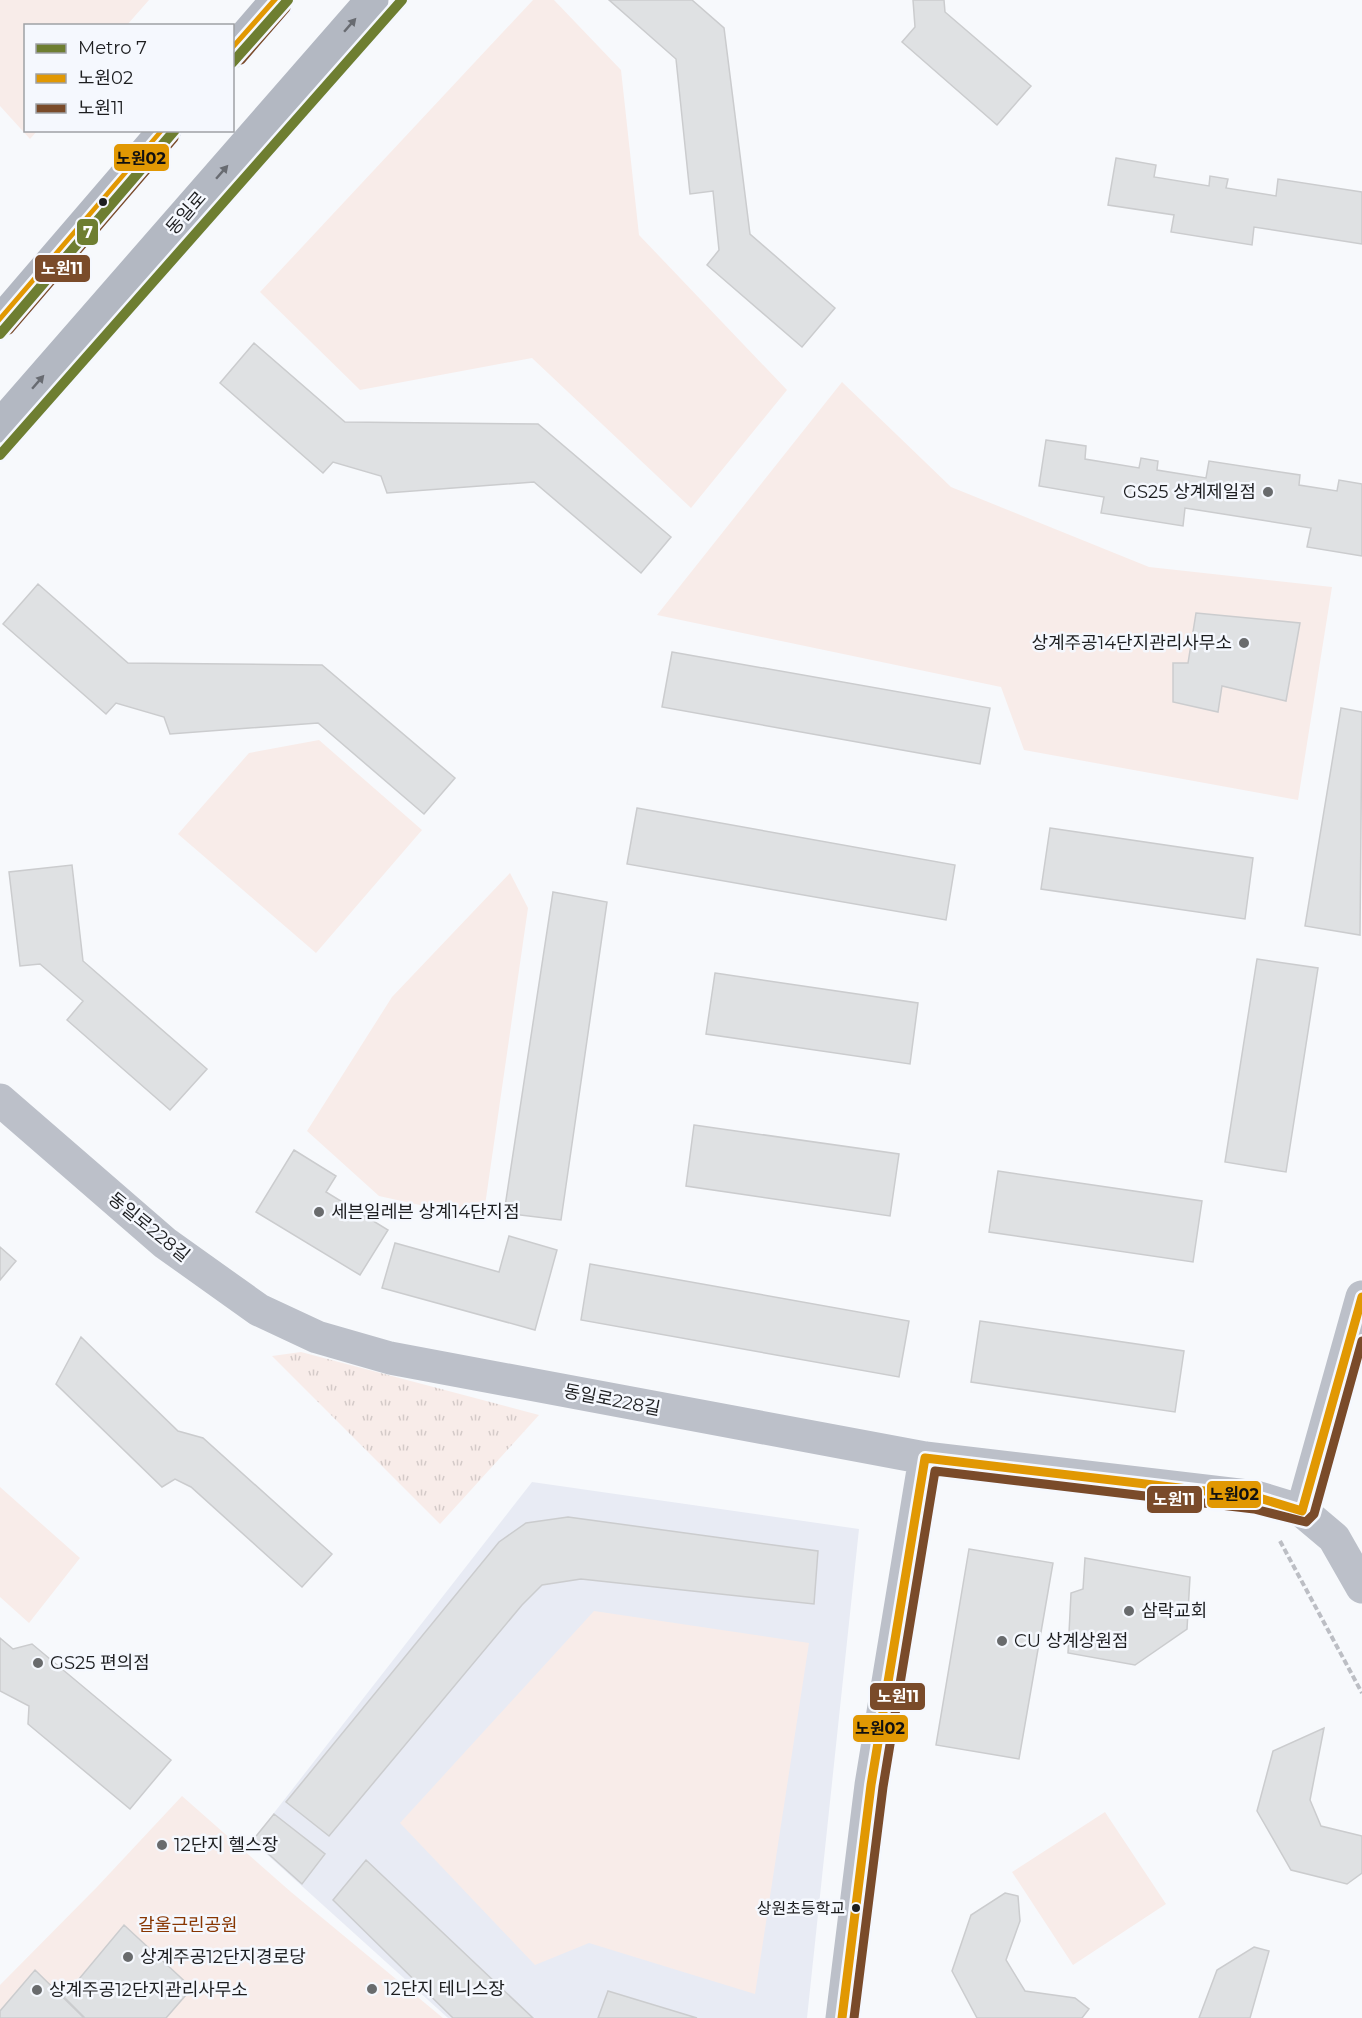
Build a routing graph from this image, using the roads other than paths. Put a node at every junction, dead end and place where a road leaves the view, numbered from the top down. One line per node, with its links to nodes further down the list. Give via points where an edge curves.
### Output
1 (277, 0): 3 (main road)
2 (372, 0): 6 (main road, 동일로, one-way to 2)
3 (234, 50)
4 (163, 132): 5 (main road)
5 (0, 322)
6 (0, 426)
7 (0, 1100): 9 (street, 동일로228길, via 165,1243 259,1310 317,1338 390,1358)
8 (1362, 1297): 10 (street)
9 (925, 1458): 10 (street, 동일로228길, via 1256,1497); 12 (street, via 871,1785)
10 (1302, 1511): 11 (street, via 1334,1538)
11 (1362, 1587)
12 (842, 2018)

